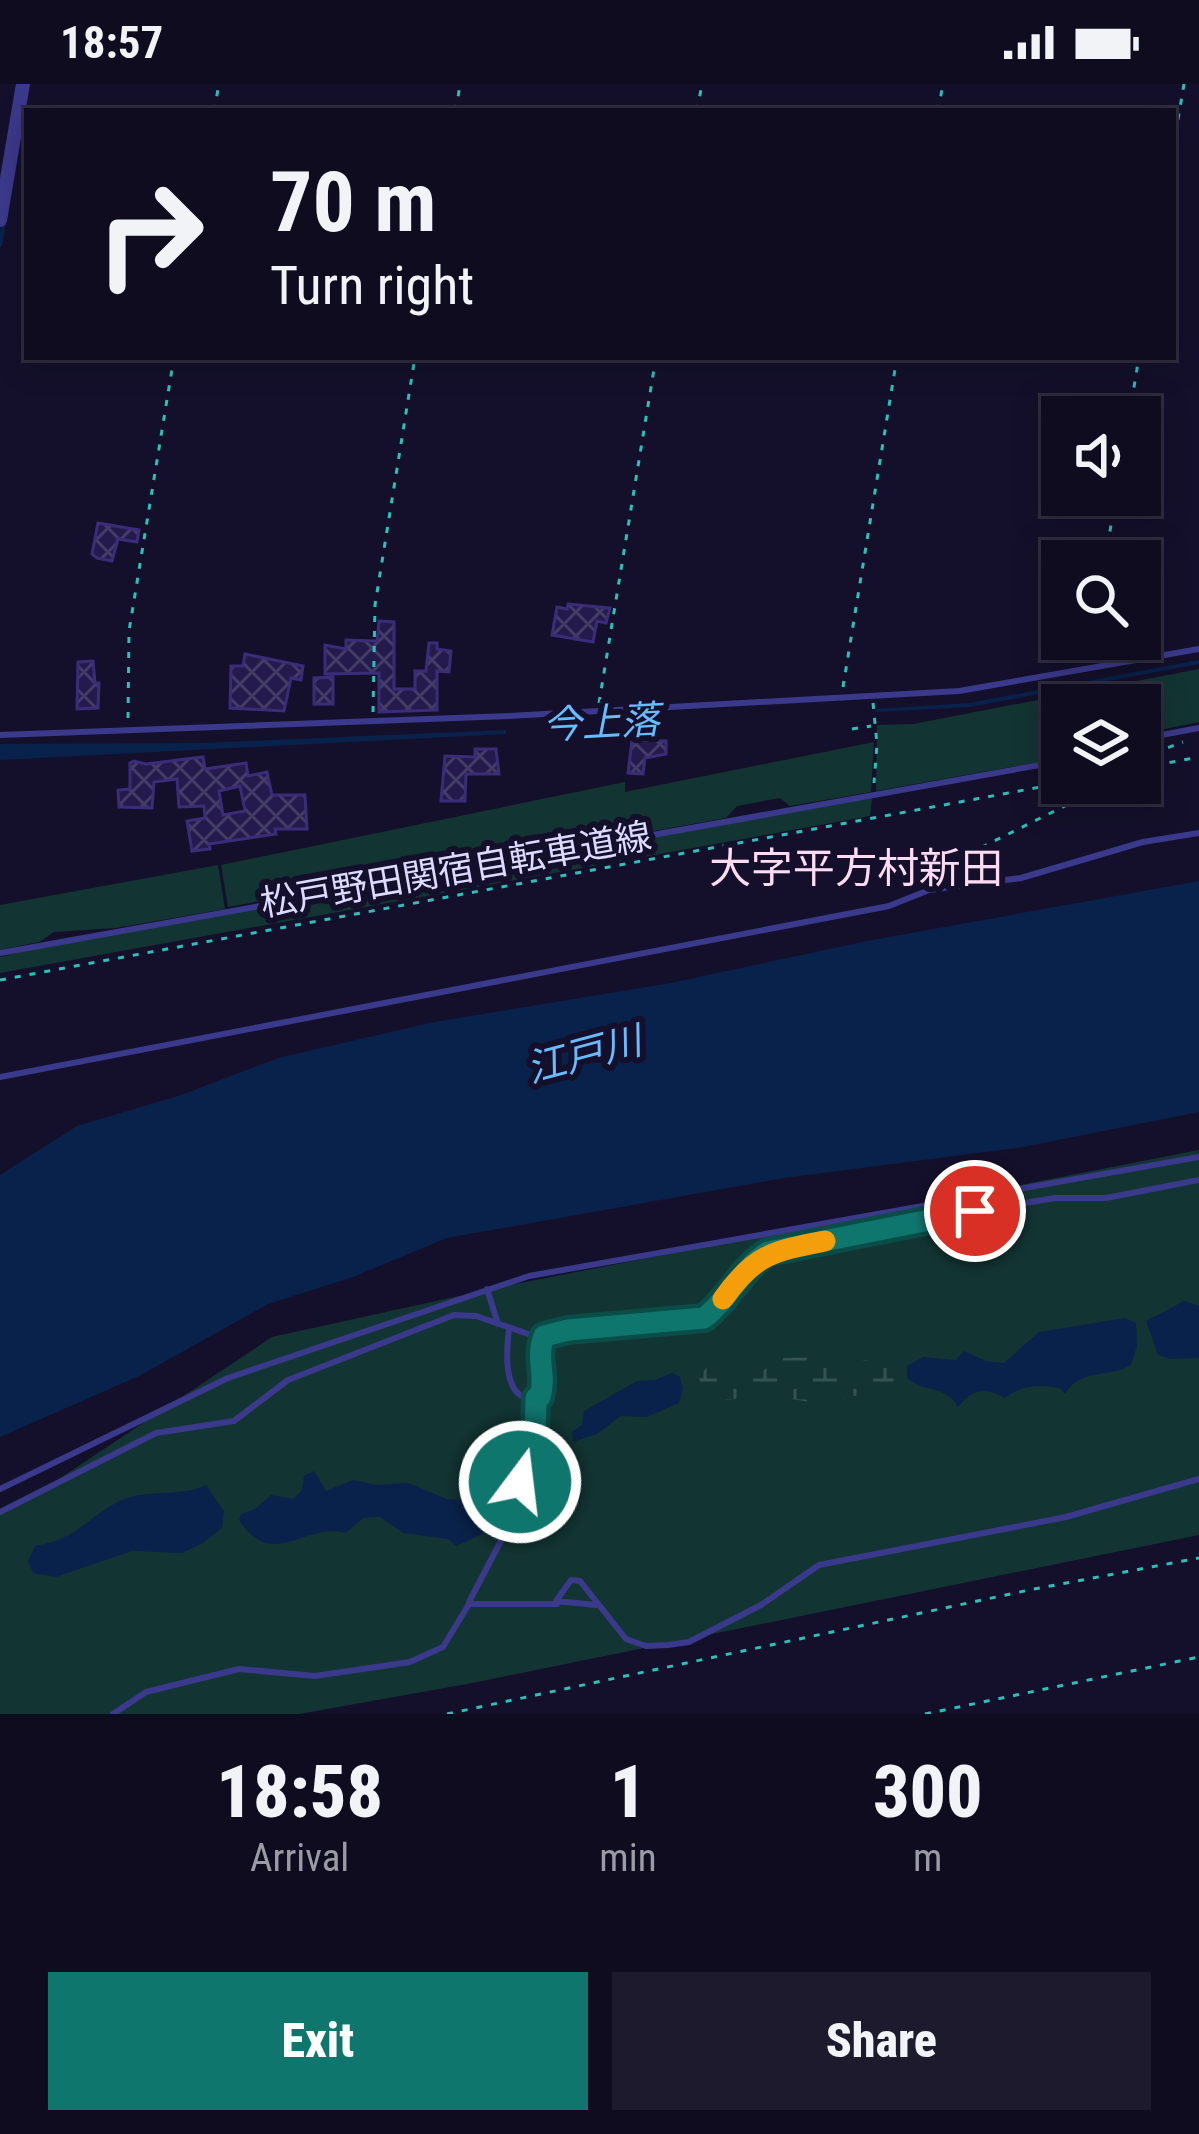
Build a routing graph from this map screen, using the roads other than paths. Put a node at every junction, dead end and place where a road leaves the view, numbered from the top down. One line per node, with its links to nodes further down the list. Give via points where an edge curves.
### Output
1 (22, 84): 2 (street)
2 (0, 220)
3 (1199, 649): 5 (lane, via 971,690)
4 (1199, 728): 6 (lane)
5 (0, 735)
6 (1161, 735)
7 (1041, 765): 11 (lane)
8 (1199, 833): 10 (lane, via 1021,878)
9 (961, 858): 10 (lane)
10 (929, 890): 12 (lane, via 889,906)
11 (0, 952)
12 (0, 1077)
13 (1199, 1157): 15 (lane, via 554,1270)
14 (1199, 1180): 18 (lane, via 975,1211 768,1252 704,1318)
15 (487, 1289): 16 (lane); 21 (lane, via 228,1378)
16 (498, 1324): 17 (lane); 22 (lane, via 454,1315 401,1334 288,1380 234,1421 156,1433)
17 (509, 1329): 18 (lane); 19 (lane, via 509,1379 519,1395)
18 (544, 1336): 19 (lane)
19 (536, 1398): 23 (lane, via 516,1512)
20 (1199, 1479): 25 (lane, via 1066,1517 819,1564 689,1642 654,1647 626,1639)
21 (0, 1489)
22 (0, 1512)
23 (469, 1604): 24 (lane); 26 (lane, via 443,1647 410,1662 315,1676 239,1670 146,1692)
24 (557, 1604): 25 (lane); 25 (lane, via 571,1580 587,1587)
25 (596, 1605)
26 (113, 1714)

